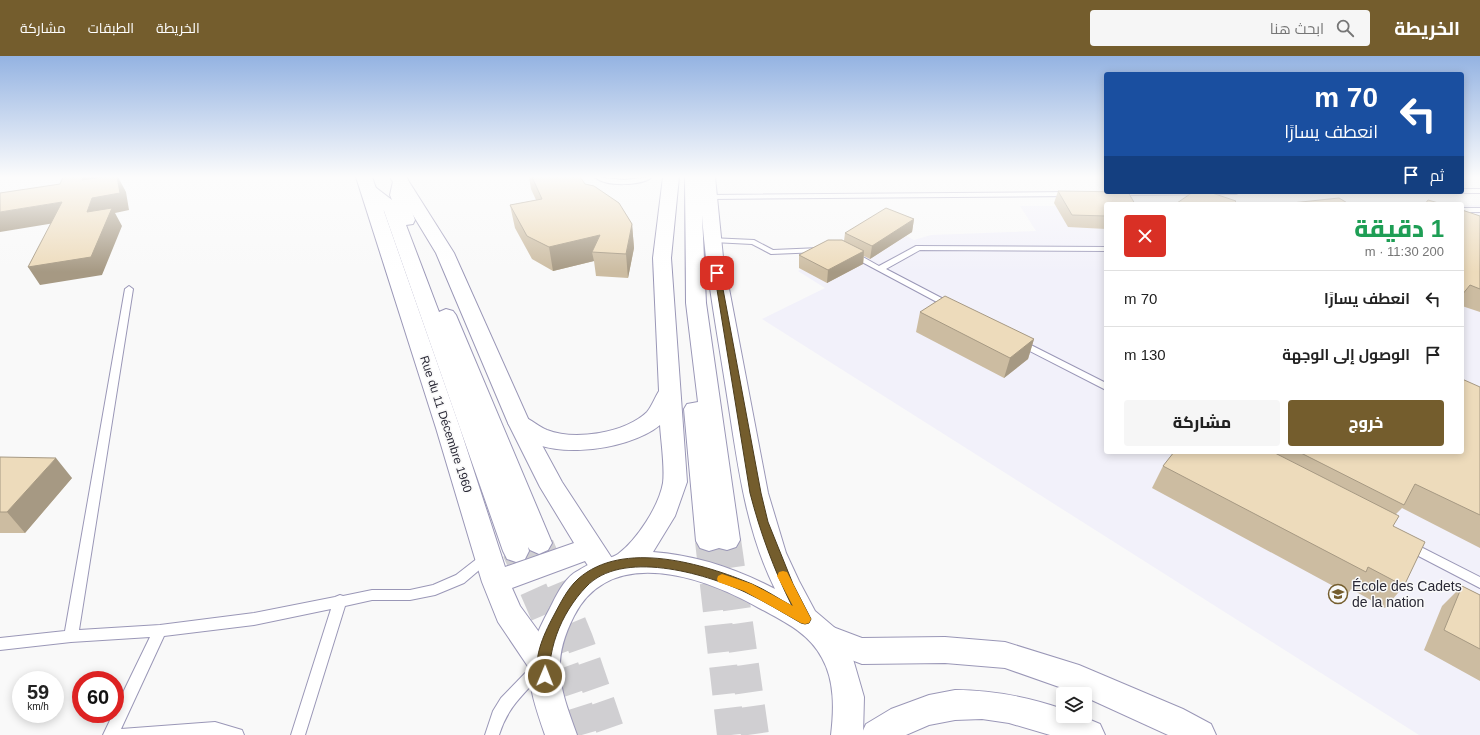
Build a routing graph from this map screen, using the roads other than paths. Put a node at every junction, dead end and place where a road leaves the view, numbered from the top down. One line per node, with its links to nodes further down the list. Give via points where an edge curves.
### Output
1 (375, 209): 25 (main road, Rue du 11 Décembre 1960)
2 (391, 209): 24 (main road)
3 (402, 209): 23 (main road)
4 (418, 209): 21 (main road, via 445,253)
5 (666, 209): 20 (main road, via 662,258)
6 (685, 209): 7 (main road, via 684,292 718,541 696,303)
7 (694, 209)
8 (710, 209): 11 (main road)
9 (1464, 210): 10 (lane)
10 (1480, 210)
11 (713, 240): 13 (lane, via 754,242 771,252); 30 (main road, via 756,493 787,585)
12 (842, 249): 15 (lane)
13 (826, 250)
14 (1104, 250): 15 (lane, via 919,248)
15 (878, 269): 17 (lane)
16 (129, 289): 32 (lane)
17 (961, 312)
18 (1010, 337): 19 (lane)
19 (1104, 386)
20 (670, 390): 21 (main road, via 655,417 623,435 603,440 582,443 562,441 539,436); 26 (main road, via 675,482 670,502 646,543)
21 (519, 423): 26 (main road, via 552,487)
22 (1397, 539): 28 (lane)
23 (539, 543)
24 (516, 552)
25 (488, 556): 27 (main road, Rue du 11 Décembre 1960); 29 (lane, via 460,579 435,590 410,595 372,595)
26 (608, 560): 27 (main road); 30 (main road, via 661,562 693,568 748,588); 34 (main road, via 582,582 565,606 550,634)
27 (496, 582): 34 (main road, Rue du 11 Décembre 1960, via 508,613)
28 (1480, 582)
29 (340, 600): 31 (lane, via 254,619); 38 (lane)
30 (815, 628): 41 (main road, via 839,659 848,692); 44 (main road, via 862,651 946,650 1005,655 1079,679)
31 (160, 631): 32 (lane); 35 (lane)
32 (71, 636): 33 (lane)
33 (0, 644)
34 (544, 664): 39 (lane, via 506,703 498,716); 40 (main road, via 546,689)
35 (110, 735)
36 (123, 735): 37 (lane, via 215,729)
37 (237, 735)
38 (298, 735)
39 (492, 735)
40 (561, 735)
41 (847, 735)
42 (877, 735): 43 (main road, via 913,715 942,707 971,704 1002,706 1034,713)
43 (1089, 735)
44 (1200, 735)

